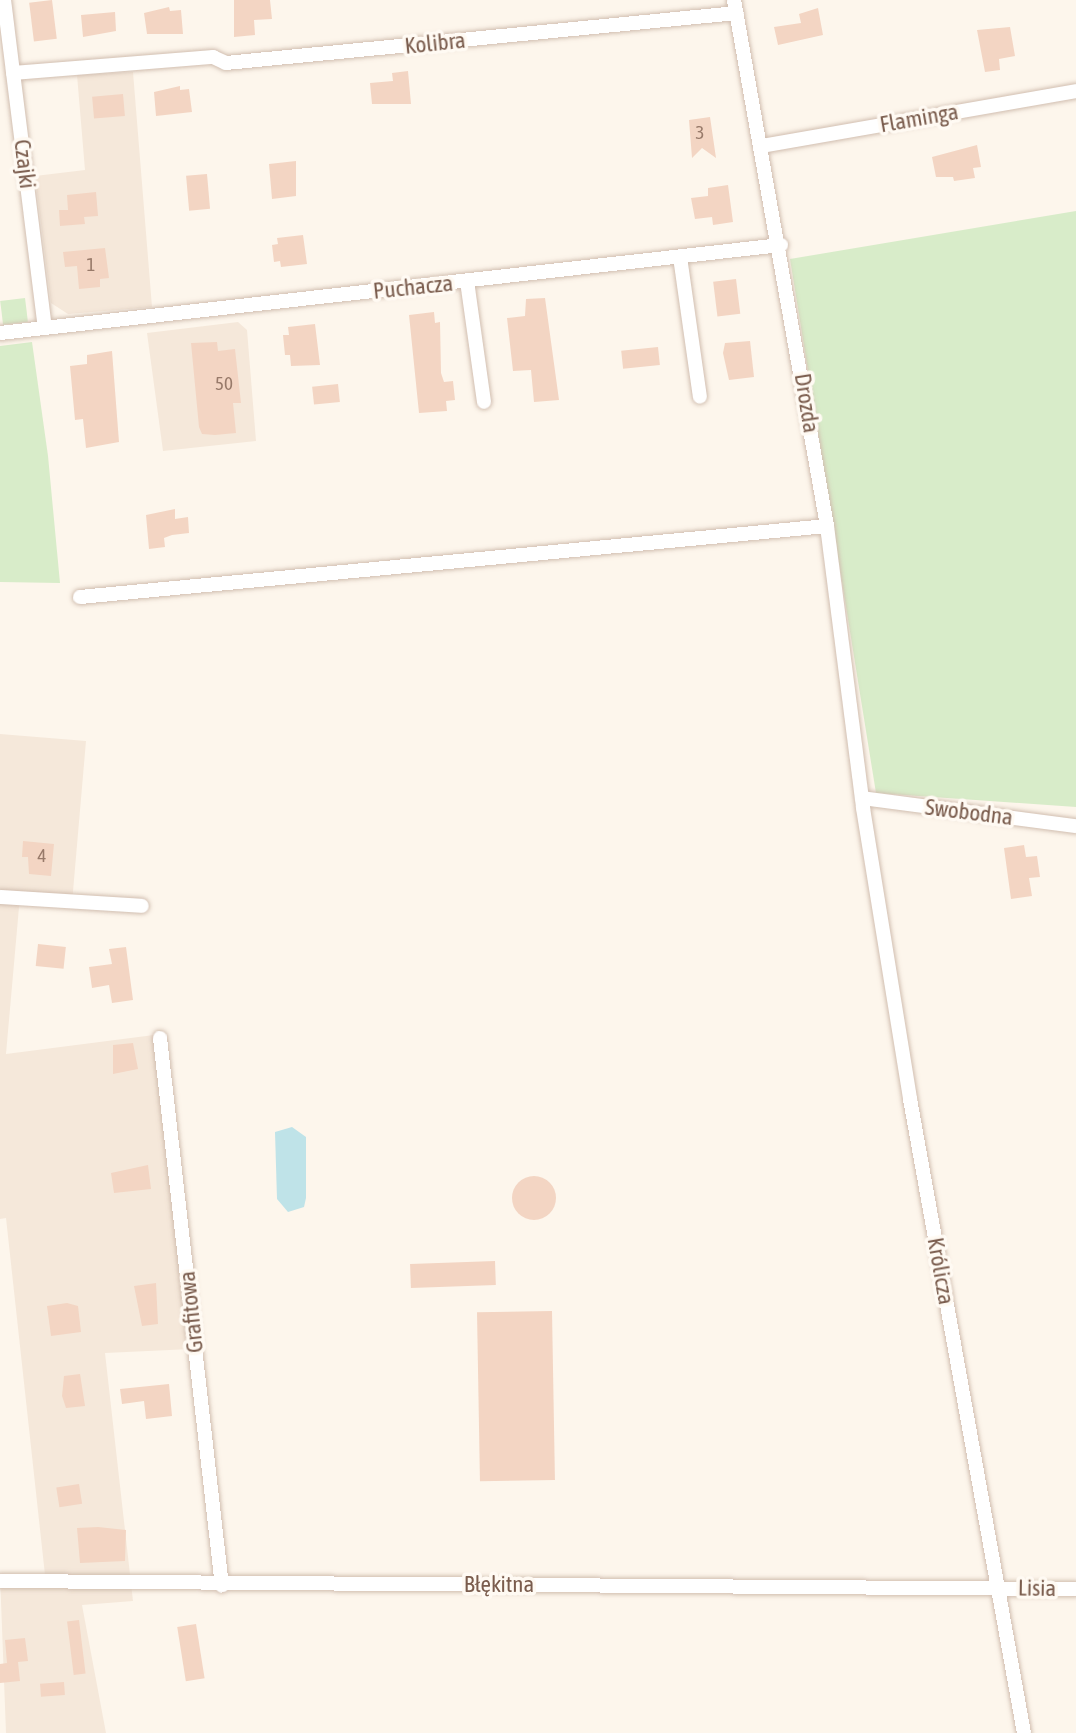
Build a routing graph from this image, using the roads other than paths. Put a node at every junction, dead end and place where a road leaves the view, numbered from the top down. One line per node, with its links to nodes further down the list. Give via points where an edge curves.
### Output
1 (5, 0): 3 (street, Czajki)
2 (736, 6): 3 (street, Kolibra, via 226,63 213,57); 5 (street, Drozda)
3 (13, 74): 9 (street, Czajki)
4 (1076, 90): 5 (street, Flaminga)
5 (762, 146): 6 (street, Drozda)
6 (781, 245): 7 (street, Puchacza); 13 (street, Drozda)
7 (680, 257): 8 (street, Puchacza); 11 (street)
8 (467, 281): 9 (street, Puchacza); 12 (street)
9 (45, 327): 10 (street, Puchacza)
10 (0, 333)
11 (700, 397)
12 (484, 402)
13 (827, 526): 14 (street); 15 (street, Drozda)
14 (80, 597)
15 (862, 803): 16 (street, Swobodna); 22 (street, Królicza)
16 (1076, 826)
17 (0, 897): 18 (street)
18 (142, 906)
19 (160, 1038): 21 (street, Grafitowa)
20 (0, 1581): 21 (street, Błękitna)
21 (222, 1586): 22 (street, Błękitna)
22 (998, 1587): 23 (street, Lisia); 24 (street, Królicza)
23 (1076, 1589)
24 (1024, 1733)

